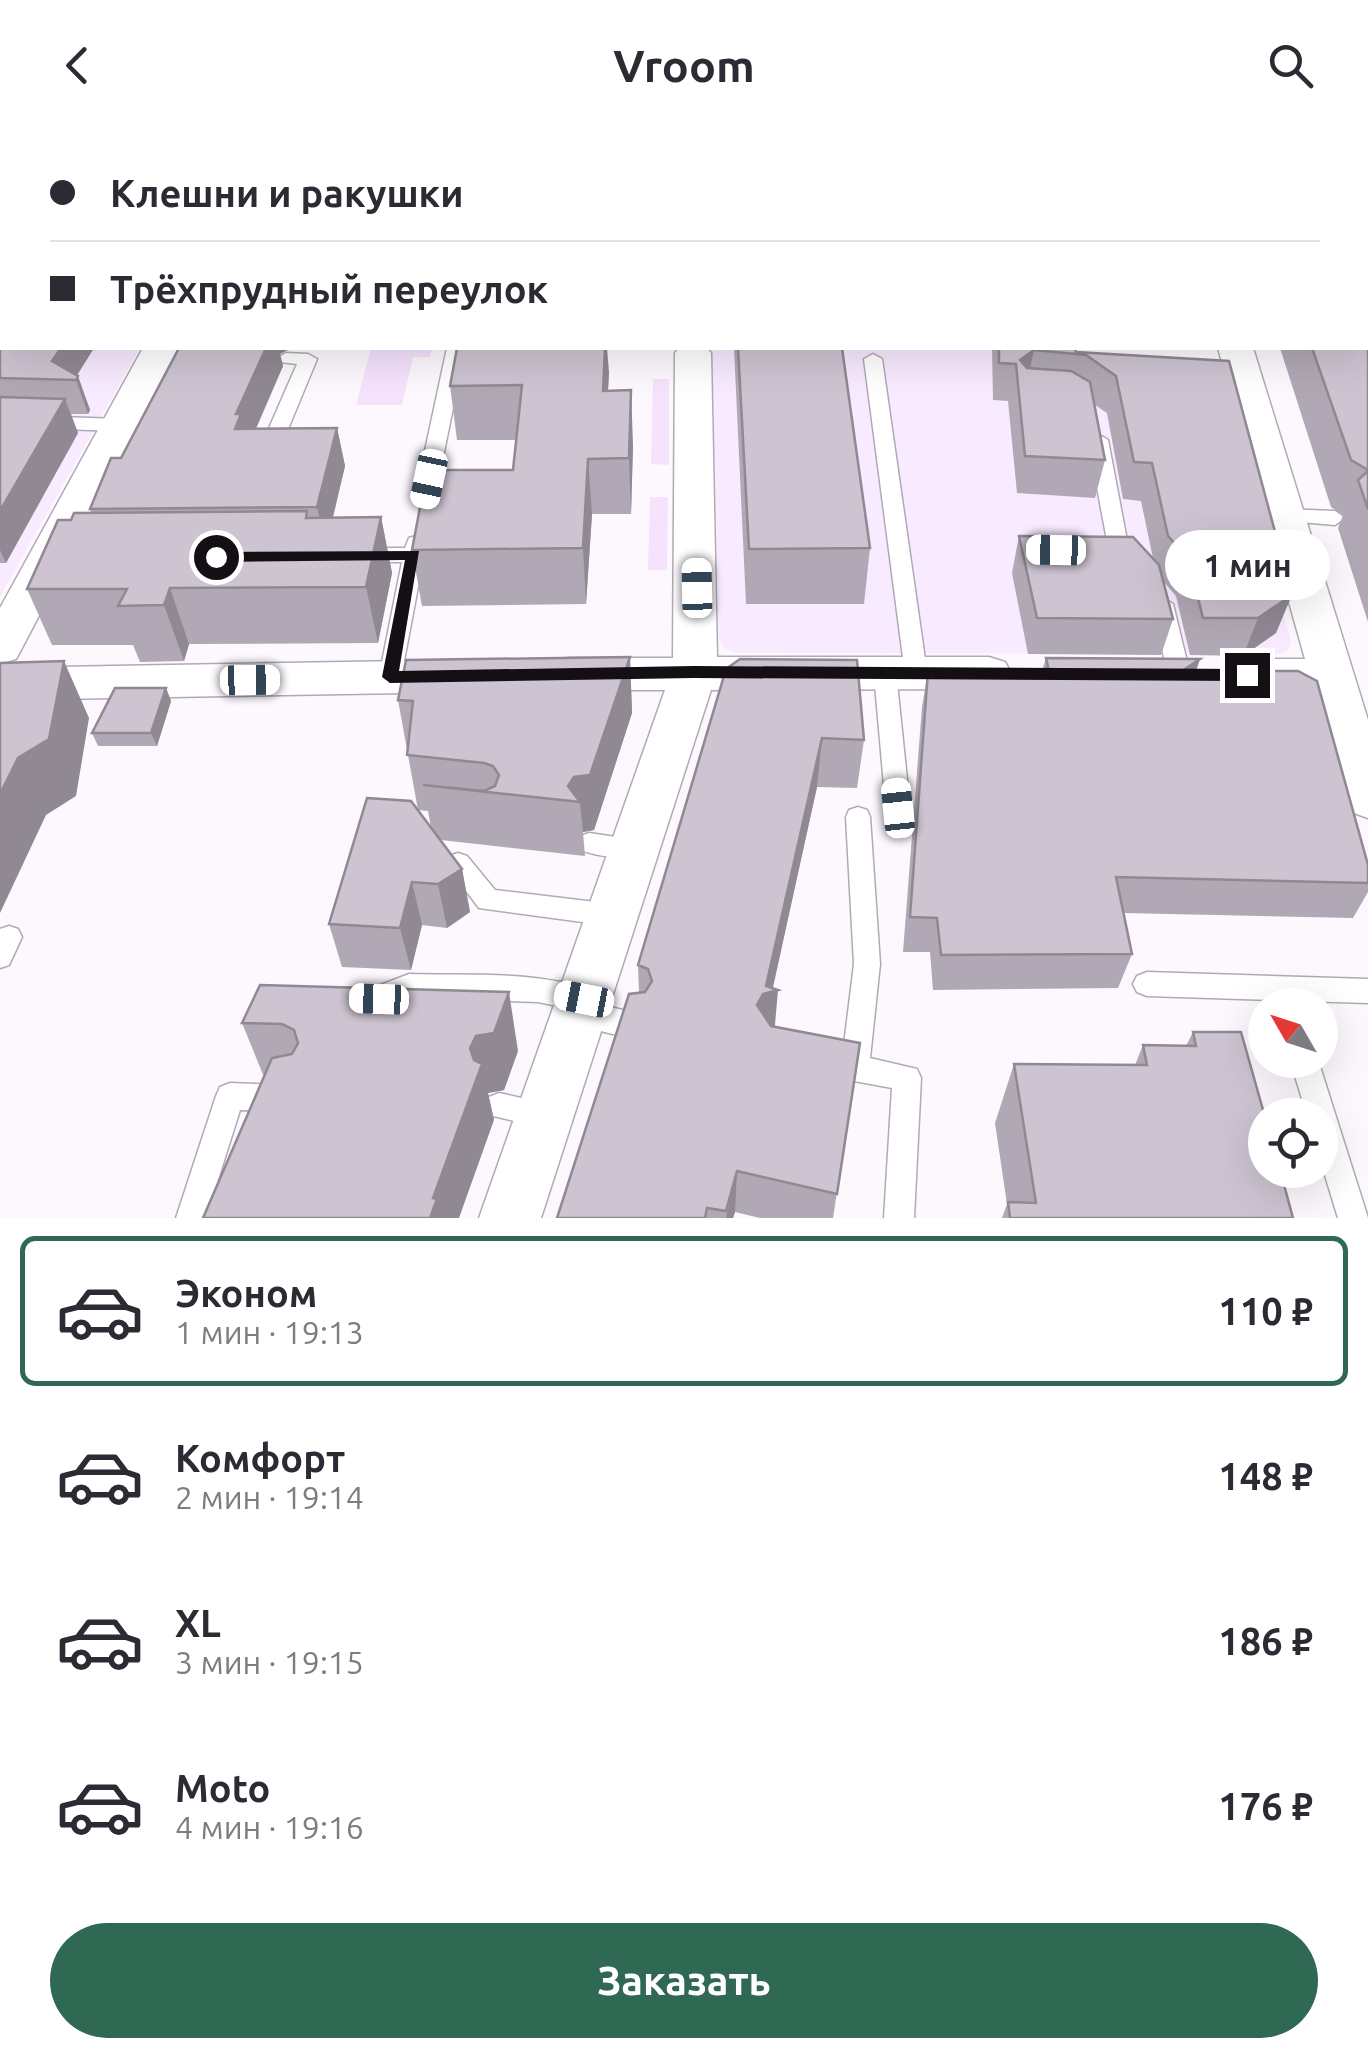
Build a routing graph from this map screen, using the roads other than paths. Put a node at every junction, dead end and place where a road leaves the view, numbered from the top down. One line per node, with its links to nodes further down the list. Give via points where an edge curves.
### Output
1 (456, 350): 14 (lane)
2 (692, 350): 19 (street)
3 (1237, 350): 12 (street)
4 (164, 352): 10 (street)
5 (310, 354): 6 (lane); 11 (lane)
6 (286, 358)
7 (872, 359): 20 (lane)
8 (1094, 414): 15 (lane)
9 (0, 421): 10 (lane)
10 (120, 424): 18 (street, via 58,558)
11 (270, 451)
12 (1282, 515): 13 (lane); 23 (street)
13 (1335, 518)
14 (414, 554): 16 (lane); 24 (lane)
15 (1116, 555)
16 (335, 556)
17 (1150, 586): 22 (lane, via 1160,598)
18 (0, 648)
19 (694, 672): 20 (street); 24 (street); 30 (street, via 612,845)
20 (900, 673): 21 (street); 27 (lane)
21 (1028, 674)
22 (1160, 674): 23 (street)
23 (1331, 676): 26 (street)
24 (390, 677): 25 (street)
25 (0, 684)
26 (1368, 798)
27 (898, 808)
28 (858, 817): 39 (lane, via 867,964)
29 (458, 863): 30 (lane, via 488,900)
30 (612, 915): 36 (street)
31 (1147, 984): 34 (lane)
32 (1368, 991): 33 (lane)
33 (1338, 993)
34 (1248, 994)
35 (344, 998): 36 (lane, via 379,999 408,986 538,990)
36 (581, 1005): 37 (lane); 43 (street, via 521,1111)
37 (636, 1025)
38 (806, 1058): 39 (lane)
39 (855, 1068): 44 (lane, via 907,1078)
40 (1310, 1078): 45 (lane)
41 (302, 1098): 42 (lane, via 230,1096)
42 (192, 1218)
43 (510, 1218)
44 (900, 1218)
45 (1353, 1218)

